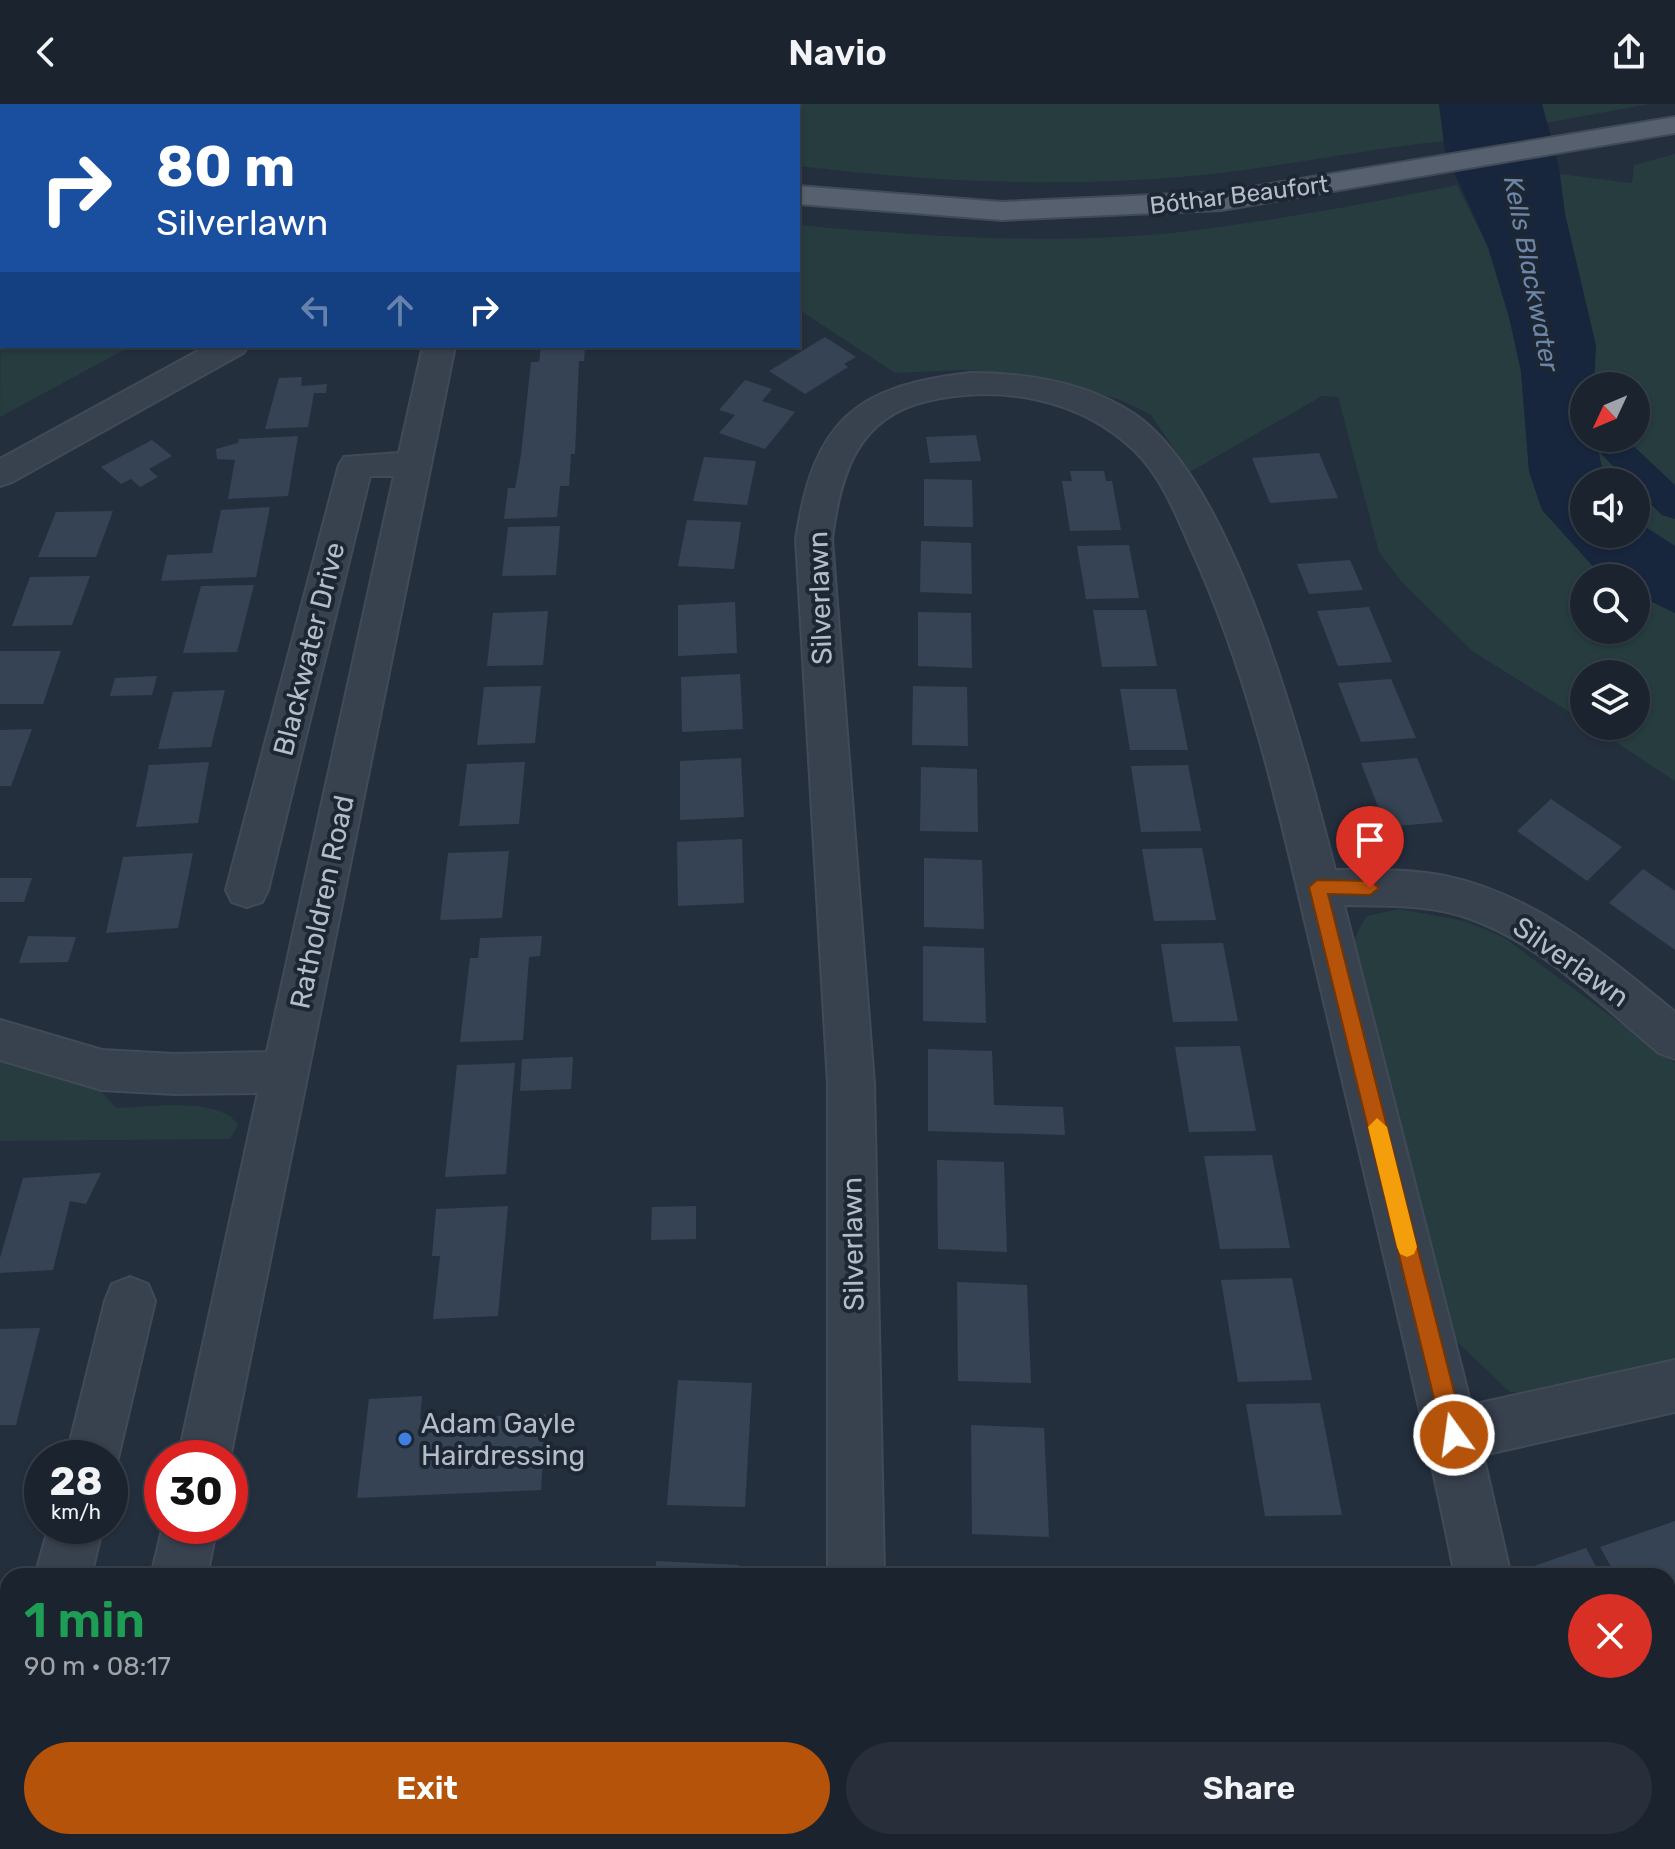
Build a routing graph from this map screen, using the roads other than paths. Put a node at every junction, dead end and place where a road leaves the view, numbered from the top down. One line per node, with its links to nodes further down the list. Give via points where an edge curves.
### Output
1 (1675, 125): 2 (main road, Bóthar Beaufort, via 1222,201 1002,211)
2 (800, 195)
3 (228, 348): 6 (street)
4 (439, 348): 5 (street, Ratholdren Road)
5 (414, 464): 8 (street, Blackwater Drive, via 356,465); 11 (street, Ratholdren Road)
6 (0, 474)
7 (1317, 887): 9 (street, Silverlawn, via 1448,895 1509,916 1566,952); 14 (street, Silverlawn); 21 (street, Silverlawn, via 1247,637 1222,570 1181,490 1149,445 1115,416 1063,394 1016,385 972,382 928,388 886,401 857,423 832,456 814,539 851,1084)
8 (247, 890)
9 (1675, 1039)
10 (0, 1040): 11 (street, via 102,1070)
11 (286, 1072): 16 (street, Ratholdren Road)
12 (130, 1301): 15 (street)
13 (1675, 1386): 14 (street)
14 (1454, 1435): 22 (street, Silverlawn)
15 (96, 1440)
16 (208, 1440)
17 (71, 1544): 19 (street)
18 (186, 1544): 20 (street)
19 (65, 1568)
20 (181, 1568)
21 (856, 1568)
22 (1481, 1568)

